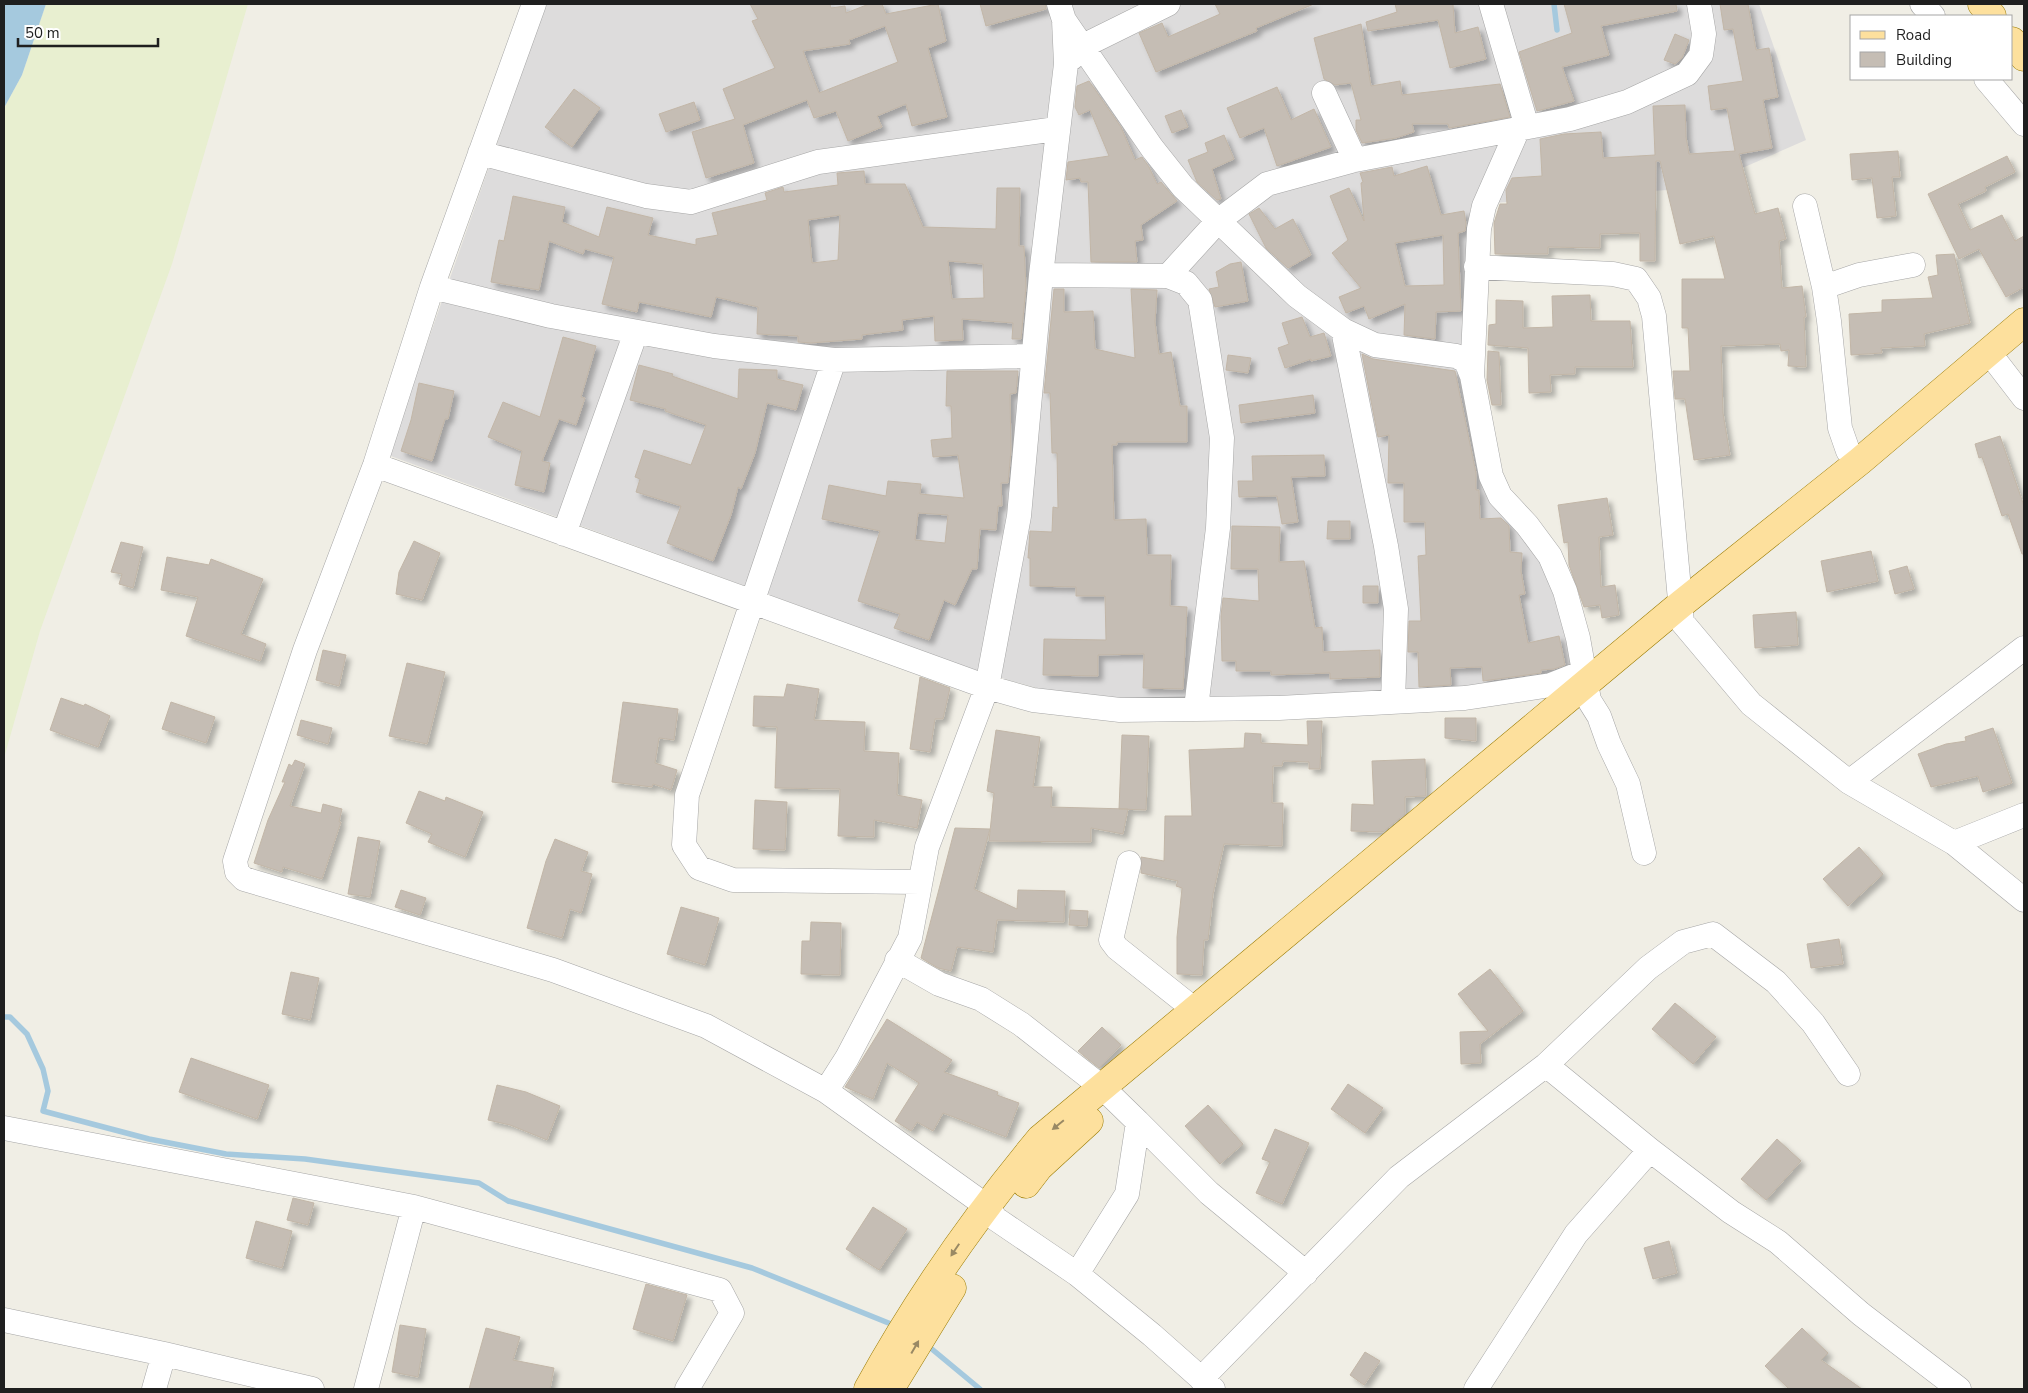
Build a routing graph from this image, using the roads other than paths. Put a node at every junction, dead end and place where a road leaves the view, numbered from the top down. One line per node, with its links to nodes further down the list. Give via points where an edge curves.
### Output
1 (534, 4): 19 (street)
2 (1168, 4): 11 (street)
3 (1491, 4): 17 (street)
4 (1699, 4): 17 (street, via 1704,34 1701,55 1687,74 1627,102 1570,119)
5 (1922, 4): 8 (street)
6 (1982, 4): 9 (main road)
7 (1061, 12): 11 (street); 13 (street)
8 (1931, 15)
9 (1991, 15)
10 (2013, 42): 12 (main road)
11 (1083, 46): 13 (street); 22 (street, via 1152,148)
12 (2024, 57)
13 (1066, 64): 18 (street)
14 (1987, 80): 16 (street)
15 (1324, 93): 20 (street)
16 (2024, 124)
17 (1523, 128): 20 (street); 24 (street, via 1484,206)
18 (1056, 129): 19 (street, via 818,162 690,202 646,196); 25 (street)
19 (480, 153): 27 (street)
20 (1355, 160): 22 (street, via 1267,184)
21 (1805, 206): 28 (street)
22 (1218, 221): 26 (street); 30 (street, via 1297,296)
23 (1913, 265): 28 (street, via 1859,275)
24 (1476, 267): 36 (street); 42 (street, via 1613,274 1636,279 1642,286 1654,316)
25 (1041, 276): 26 (street); 33 (street)
26 (1168, 276): 47 (street, via 1186,284 1200,300 1222,438 1218,528)
27 (432, 287): 31 (street, via 551,316); 39 (street)
28 (1824, 287): 38 (street, via 1840,428 1848,451)
29 (2024, 322): 38 (main road)
30 (1343, 330): 36 (street, via 1375,345 1456,356 1466,361); 46 (street, via 1396,610)
31 (636, 332): 35 (street, via 714,346); 40 (street)
32 (2024, 334): 34 (main road)
33 (1033, 356): 35 (street); 45 (street, via 1019,516)
34 (1994, 359): 37 (street); 42 (main road)
35 (834, 360): 41 (street)
36 (1472, 376): 44 (street, via 1490,476 1500,496 1550,556 1565,591)
37 (2024, 398)
38 (1860, 461): 42 (main road)
39 (375, 466): 40 (street); 59 (street, via 305,650 236,861 237,872 244,879 553,970 706,1026)
40 (564, 534): 41 (street)
41 (751, 602): 45 (street); 53 (street, via 687,795 684,844 699,868 733,880)
42 (1682, 613): 44 (main road); 48 (street, via 1751,704)
43 (2024, 648): 48 (street)
44 (1587, 685): 46 (street, via 1551,685 1466,698); 51 (street, via 1628,784); 56 (main road); 60 (main road)
45 (987, 687): 47 (street, via 1033,700 1120,710); 53 (street, via 927,847)
46 (1393, 702): 47 (street, via 1279,708)
47 (1196, 708)
48 (1849, 782): 50 (street)
49 (2024, 815): 50 (street)
50 (1954, 843): 54 (street)
51 (1644, 854)
52 (1129, 863): 56 (street, via 1111,940)
53 (920, 882): 55 (street, via 910,938)
54 (2024, 900)
55 (897, 960): 59 (street); 60 (street, via 939,984 981,999 1021,1024)
56 (1195, 1010): 60 (main road)
57 (1546, 1065): 58 (street, via 1648,968 1683,942 1713,934 1776,982 1812,1023); 63 (street); 66 (street, via 1399,1177)
58 (1848, 1074)
59 (826, 1091): 65 (street)
60 (1108, 1094): 61 (street); 65 (main road, via 1039,1168)
61 (1138, 1122): 66 (street, via 1209,1193); 67 (street, via 1127,1194)
62 (4, 1128): 64 (street)
63 (1650, 1150): 77 (street, via 1576,1234); 78 (street, via 1731,1212 1778,1242 1861,1314)
64 (414, 1207): 73 (street); 74 (street, via 720,1290 732,1313)
65 (991, 1212): 67 (street); 75 (main road, one-way to 75, via 898,1336); 76 (main road, one-way to 65)
66 (1306, 1273): 70 (street)
67 (1077, 1274): 70 (street)
68 (4, 1320): 69 (street)
69 (164, 1354): 71 (street); 72 (street)
70 (1207, 1384)
71 (154, 1389)
72 (312, 1389)
73 (366, 1389)
74 (687, 1389)
75 (868, 1389)
76 (890, 1389)
77 (1476, 1389)
78 (1959, 1389)

